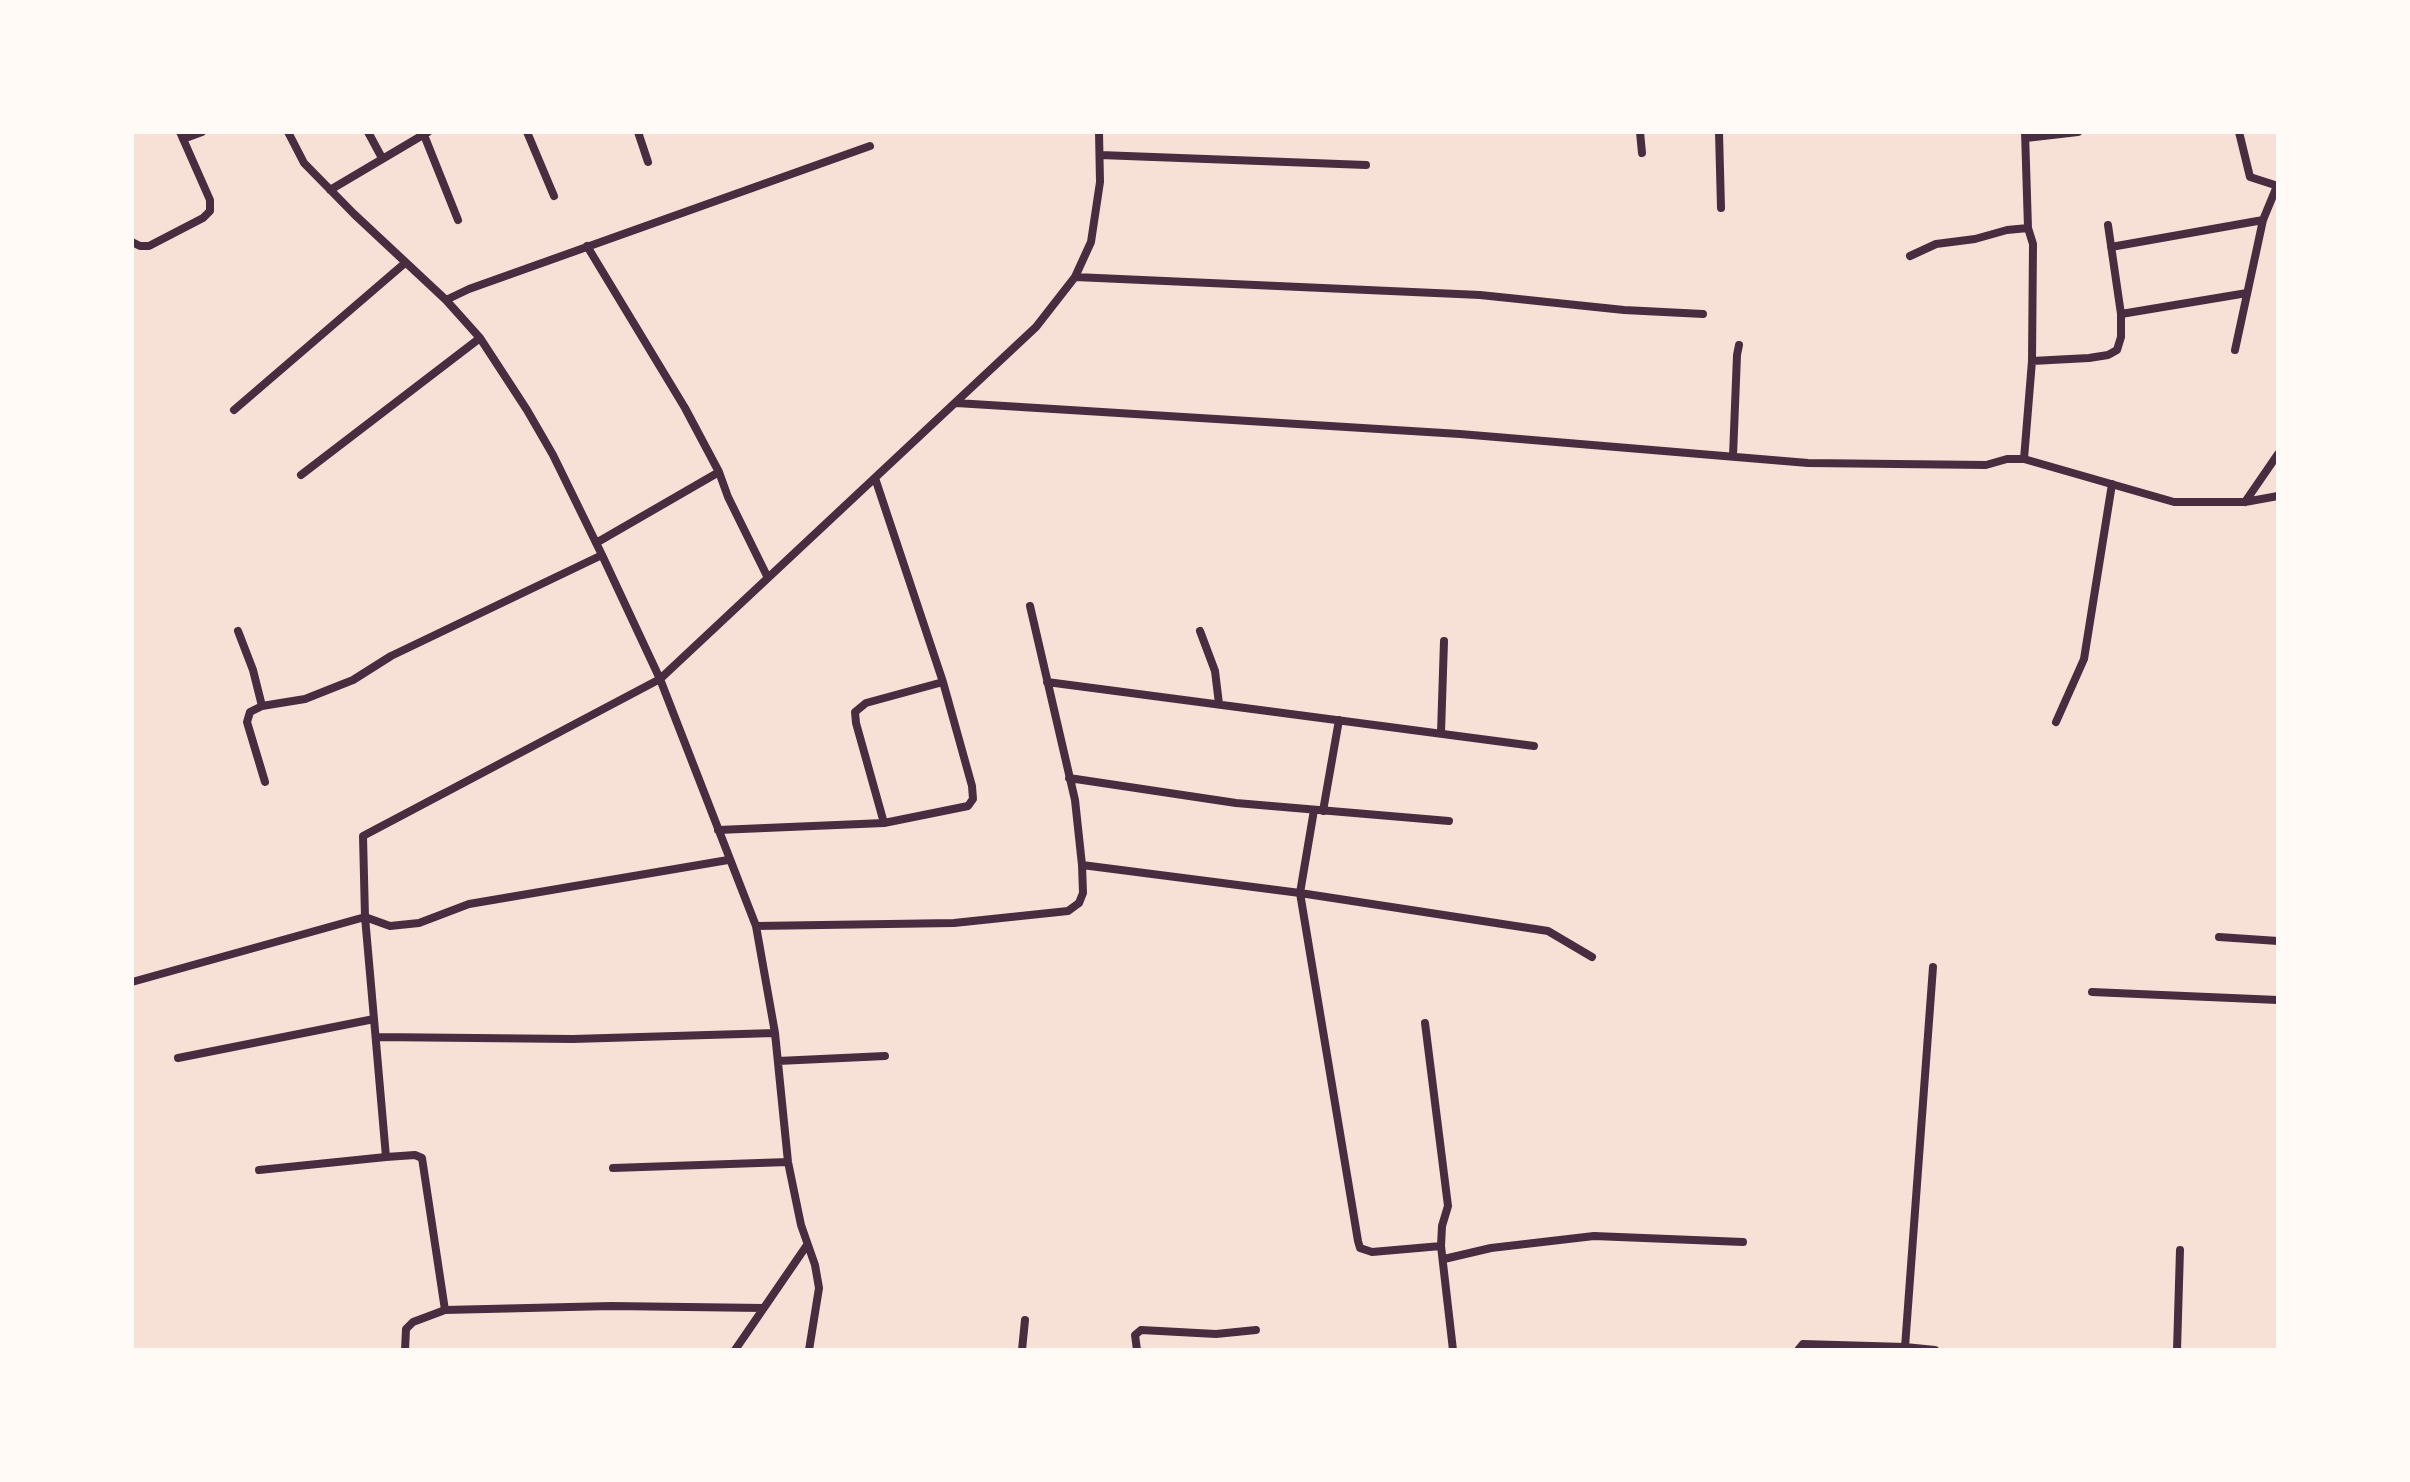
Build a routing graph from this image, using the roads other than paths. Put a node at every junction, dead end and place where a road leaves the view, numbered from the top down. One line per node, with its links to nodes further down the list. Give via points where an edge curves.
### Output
1 (202, 132): 13 (street)
2 (288, 132): 21 (street, via 304,163)
3 (368, 132): 17 (street)
4 (527, 132): 22 (street)
5 (638, 132): 18 (street)
6 (1099, 132): 16 (street)
7 (1640, 132): 15 (street)
8 (1719, 132): 23 (street)
9 (2078, 132): 12 (street)
10 (2239, 132): 20 (street, via 2250,177)
11 (426, 133): 17 (street); 24 (street)
12 (2026, 135): 27 (street)
13 (182, 136): 28 (street, via 210,211 149,246)
14 (870, 146): 29 (street)
15 (1642, 153)
16 (1100, 155): 19 (street); 33 (street, via 1097,215)
17 (382, 158): 21 (street)
18 (648, 162)
19 (1366, 165)
20 (2278, 186): 25 (street)
21 (330, 190): 32 (street)
22 (554, 196)
23 (1721, 208)
24 (458, 220)
25 (2263, 220): 30 (street); 34 (street)
26 (2108, 225): 30 (street)
27 (2028, 228): 31 (street, via 1936,244); 41 (street, via 2033,244)
28 (132, 242)
29 (587, 246): 35 (street); 47 (street)
30 (2111, 247): 37 (street)
31 (1910, 256)
32 (405, 263): 35 (street); 43 (street)
33 (1075, 277): 36 (street, via 1480,295); 42 (street, via 1036,327)
34 (2247, 293): 37 (street); 40 (street)
35 (446, 300): 38 (street)
36 (1703, 314)
37 (2121, 314): 41 (street, via 2117,350 2108,355)
38 (480, 338): 48 (street); 53 (street, via 527,410)
39 (1739, 345): 45 (street)
40 (2235, 350)
41 (2032, 361): 46 (street)
42 (956, 403): 45 (street); 49 (street)
43 (234, 410)
44 (2278, 454): 52 (street)
45 (1733, 456): 46 (street, via 1808,463 1986,465)
46 (2024, 459): 50 (street)
47 (719, 472): 53 (street); 55 (street)
48 (301, 475)
49 (875, 478): 55 (street); 61 (street)
50 (2112, 484): 52 (street, via 2174,502); 66 (street, via 2084,659)
51 (2278, 496): 52 (street)
52 (2245, 502)
53 (596, 543): 54 (street)
54 (602, 555): 60 (street); 64 (street, via 391,656 353,680 305,699)
55 (767, 576): 60 (street)
56 (1030, 606): 62 (street)
57 (238, 631): 64 (street)
58 (1200, 631): 63 (street, via 1215,671)
59 (1444, 641): 67 (street)
60 (660, 679): 74 (street); 78 (street, via 363,836)
61 (943, 682): 73 (street, via 866,703 855,712); 73 (street, via 973,799 968,806)
62 (1047, 682): 63 (street); 69 (street)
63 (1219, 704): 65 (street)
64 (262, 706): 70 (street, via 250,712 247,722)
65 (1339, 720): 67 (street); 71 (street)
66 (2056, 722)
67 (1441, 733): 68 (street)
68 (1534, 746)
69 (1069, 778): 71 (street); 76 (street)
70 (265, 782)
71 (1319, 811): 72 (street); 77 (street)
72 (1449, 821)
73 (884, 823): 74 (street)
74 (718, 830): 75 (street)
75 (728, 860): 78 (street, via 469,904 410,924 390,926); 79 (street)
76 (1082, 865): 77 (street); 79 (street, via 1083,893 1068,911 954,923)
77 (1300, 893): 82 (street, via 1548,931); 100 (street, via 1360,1248 1372,1252)
78 (365, 917): 84 (street); 87 (street)
79 (756, 926): 89 (street)
80 (2219, 937): 81 (street)
81 (2278, 941)
82 (1592, 957)
83 (1933, 967): 107 (street)
84 (132, 982)
85 (2092, 992): 86 (street)
86 (2278, 1000)
87 (374, 1019): 90 (street); 92 (street)
88 (1425, 1023): 100 (street, via 1448,1206)
89 (775, 1033): 90 (street); 93 (street)
90 (376, 1037): 94 (street)
91 (885, 1056): 93 (street)
92 (178, 1058)
93 (778, 1061): 95 (street)
94 (386, 1157): 97 (street); 104 (street, via 422,1158)
95 (788, 1162): 96 (street); 99 (street)
96 (613, 1168)
97 (259, 1170)
98 (1743, 1242): 102 (street, via 1594,1236)
99 (807, 1245): 103 (street); 110 (street, via 819,1288)
100 (1441, 1246): 102 (street)
101 (2180, 1250): 116 (street)
102 (1444, 1259): 113 (street)
103 (763, 1308): 104 (street); 109 (street)
104 (445, 1310): 108 (street, via 413,1322 406,1329)
105 (1025, 1320): 111 (street)
106 (1256, 1330): 112 (street, via 1141,1330 1135,1335)
107 (1905, 1347): 114 (street, via 1803,1344); 115 (street)
108 (405, 1350)
109 (735, 1350)
110 (809, 1350)
111 (1022, 1350)
112 (1137, 1350)
113 (1453, 1350)
114 (1798, 1350)
115 (1935, 1350)
116 (2177, 1350)

